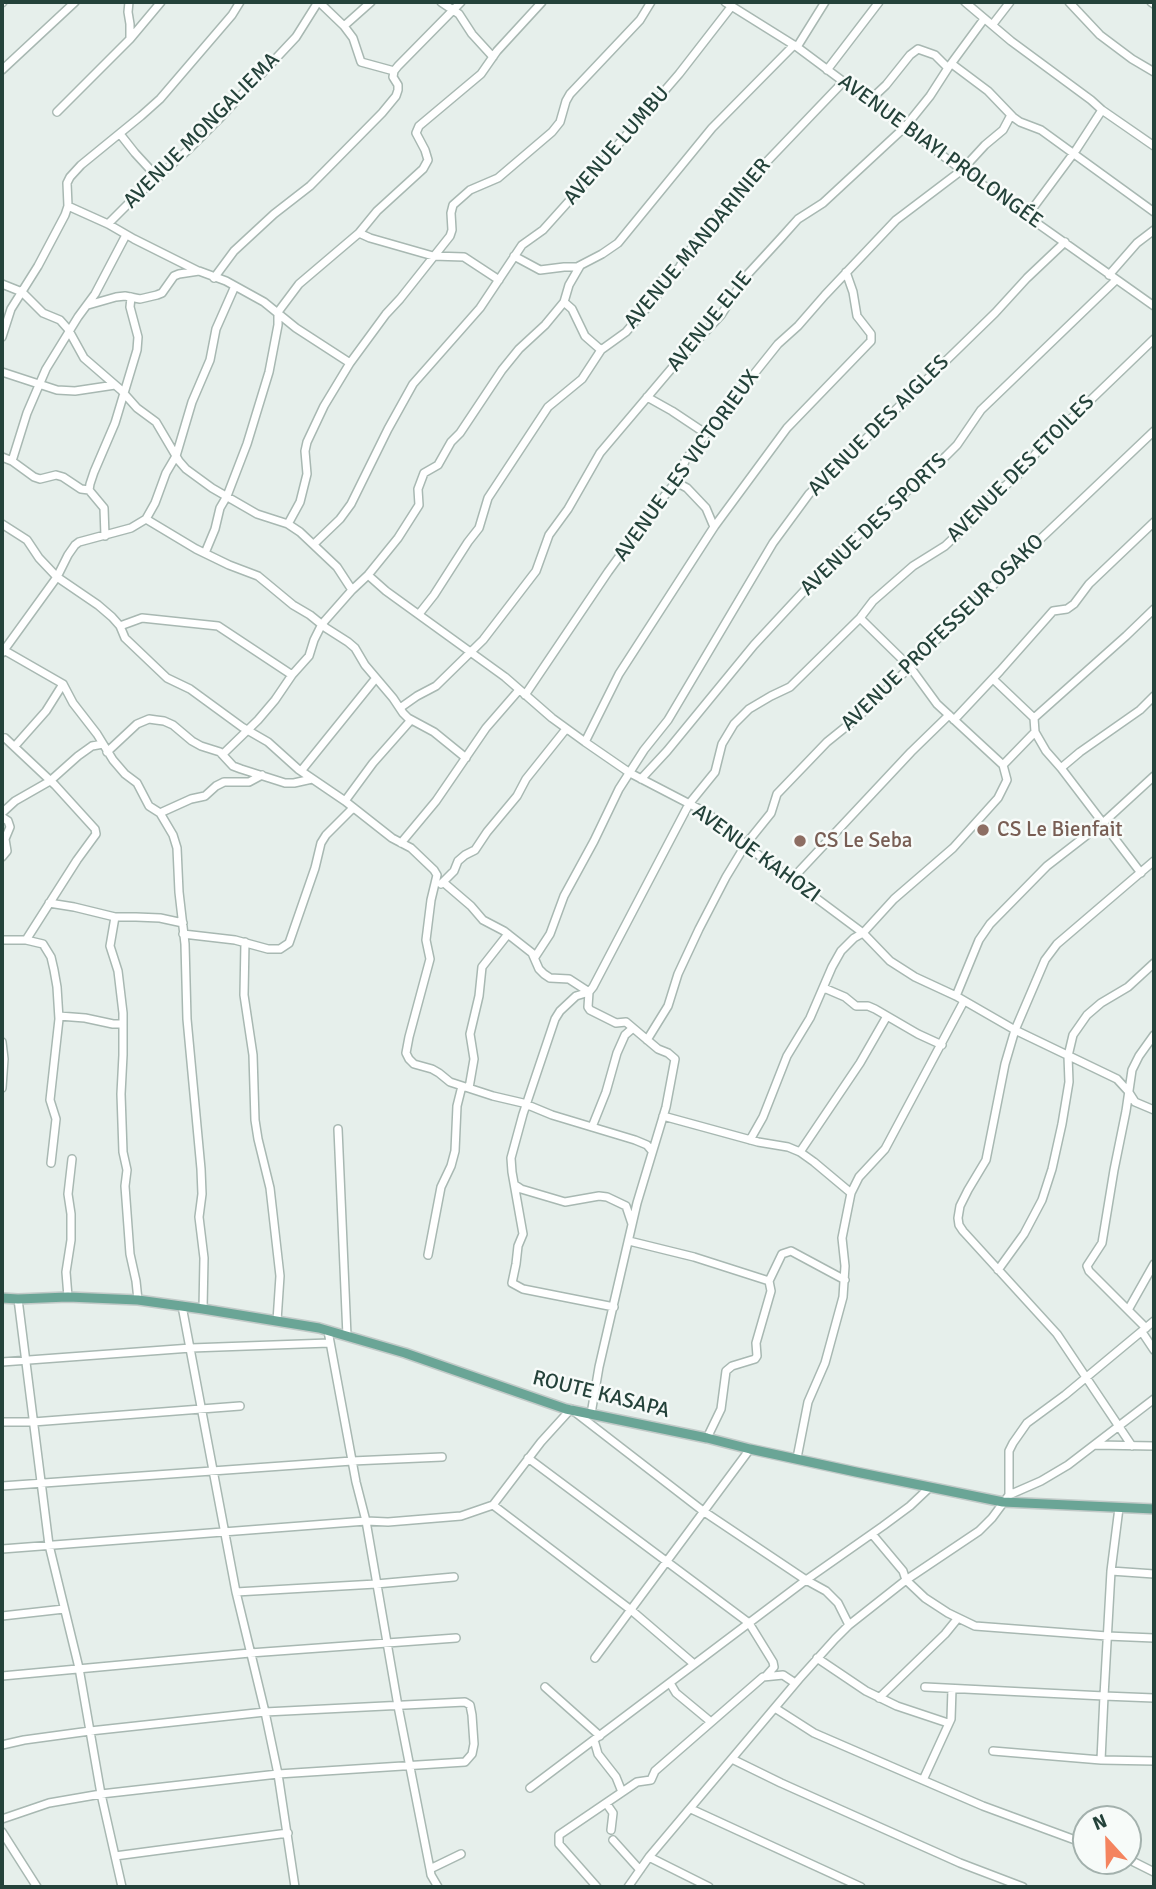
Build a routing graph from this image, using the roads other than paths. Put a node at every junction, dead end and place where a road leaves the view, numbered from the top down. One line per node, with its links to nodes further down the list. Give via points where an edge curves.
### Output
1 (75, 2): 25 (street)
2 (129, 2): 21 (street)
3 (161, 2): 21 (street)
4 (240, 2): 35 (street, via 167,92)
5 (318, 2): 20 (street); 39 (street, AVENUE MONGALIEMA, via 296,37)
6 (370, 2): 20 (street)
7 (441, 2): 17 (street)
8 (461, 2): 17 (street)
9 (542, 2): 23 (street)
10 (651, 2): 48 (street, via 640,20 570,94 552,132 498,178 470,190 453,205 452,230)
11 (825, 2): 22 (street)
12 (879, 2): 26 (street)
13 (965, 2): 18 (street)
14 (1010, 2): 19 (street)
15 (1069, 2): 28 (street, via 1100,35)
16 (728, 4): 22 (street, AVENUE BIAYI PROLONGÉE); 49 (street, AVENUE LUMBU, via 651,107 543,230)
17 (453, 9): 23 (street); 27 (street)
18 (984, 19): 19 (street); 24 (street, AVENUE ELIE)
19 (993, 24): 31 (street)
20 (344, 26): 27 (street, via 361,62)
21 (130, 39): 32 (street)
22 (796, 46): 26 (street, AVENUE BIAYI PROLONGÉE); 50 (street, via 712,128 618,243)
23 (493, 57): 45 (street, via 481,74 419,126 416,133 428,160 423,169)
24 (950, 66): 30 (street, via 918,49); 33 (street, via 988,91); 34 (street, AVENUE ELIE)
25 (2, 70)
26 (827, 70): 29 (street, AVENUE BIAYI PROLONGÉE)
27 (394, 71): 54 (street, via 398,90 382,113 310,186 234,251)
28 (1154, 72)
29 (842, 82): 30 (street, AVENUE BIAYI PROLONGÉE); 67 (street, AVENUE MANDARINIER, via 733,197 679,268 661,281 657,296 626,332)
30 (869, 101): 34 (street, AVENUE BIAYI PROLONGÉE)
31 (1102, 110): 36 (street); 37 (street)
32 (57, 113)
33 (1011, 115): 37 (street); 38 (street, AVENUE LES VICTORIEUX, via 1003,130)
34 (905, 127): 38 (street, AVENUE BIAYI PROLONGÉE); 73 (street, AVENUE ELIE, via 823,203 799,219)
35 (120, 134): 39 (street); 40 (street, via 70,177)
36 (1154, 146)
37 (1074, 153): 41 (street); 42 (street)
38 (962, 170): 42 (street, AVENUE BIAYI PROLONGÉE); 52 (street, AVENUE LES VICTORIEUX, via 895,220)
39 (158, 178): 43 (street, AVENUE MONGALIEMA)
40 (68, 206): 43 (street); 58 (street)
41 (1154, 212)
42 (1027, 216): 47 (street, AVENUE BIAYI PROLONGÉE)
43 (108, 224): 46 (street)
44 (1154, 230): 53 (street, AVENUE DES SPORTS, via 1137,243)
45 (359, 233): 48 (street); 63 (street, via 299,284)
46 (126, 235): 51 (street); 61 (street)
47 (1065, 242): 53 (street, AVENUE BIAYI PROLONGÉE); 124 (street, AVENUE DES AIGLES, via 809,494 773,543 668,720)
48 (433, 256): 55 (street, via 464,257); 68 (street)
49 (514, 256): 50 (street, via 540,270); 55 (street, AVENUE LUMBU)
50 (580, 266): 60 (street)
51 (199, 271): 54 (street); 59 (street, via 174,276 157,295)
52 (846, 272): 75 (street, AVENUE LES VICTORIEUX, via 778,344); 86 (street, via 857,316 871,341 787,428)
53 (1112, 277): 62 (street, AVENUE BIAYI PROLONGÉE); 128 (street, AVENUE DES SPORTS, via 981,410 946,456 844,548 754,645)
54 (214, 278): 57 (street)
55 (499, 280): 88 (street, AVENUE LUMBU, via 413,384 351,504)
56 (2, 284): 58 (street)
57 (235, 286): 63 (street); 76 (street, via 216,329 210,360)
58 (22, 292): 64 (street); 65 (street)
59 (131, 297): 61 (street); 72 (street, via 137,350)
60 (564, 302): 67 (street, via 585,336); 90 (street, via 502,370 438,465 424,473 419,505)
61 (88, 305): 64 (street)
62 (1154, 306)
63 (278, 312): 68 (street); 81 (street, via 269,372)
64 (69, 332): 70 (street); 71 (street, via 84,358)
65 (2, 337)
66 (1154, 339): 95 (street, AVENUE DES ETOILES, via 1057,428 967,525 894,582)
67 (601, 350): 94 (street, AVENUE MANDARINIER, via 582,379 548,407 488,498 479,528)
68 (350, 363): 85 (street, via 307,442 307,474)
69 (2, 372): 70 (street)
70 (40, 385): 71 (street, via 75,391); 78 (street)
71 (114, 385): 72 (street)
72 (123, 393): 76 (street, via 156,422); 80 (street)
73 (647, 397): 75 (street); 99 (street, AVENUE ELIE, via 593,463 549,536 523,591)
74 (1154, 431): 100 (street, AVENUE PROFESSEUR OSAKO)
75 (705, 433): 79 (street, AVENUE LES VICTORIEUX)
76 (176, 456): 81 (street, via 186,469); 82 (street)
77 (2, 457): 78 (street)
78 (12, 461): 80 (street, via 34,477 56,475)
79 (676, 482): 86 (street, via 706,508); 105 (street, AVENUE LES VICTORIEUX)
80 (89, 490): 87 (street, via 104,508)
81 (227, 496): 85 (street, via 257,514); 89 (street)
82 (146, 519): 87 (street); 89 (street)
83 (1154, 522): 103 (street, via 1074,604 1053,611)
84 (2, 524): 91 (street, via 25,538)
85 (288, 524): 88 (street)
86 (714, 527): 115 (street, via 620,674)
87 (105, 536): 91 (street, via 75,545)
88 (314, 544): 92 (street)
89 (205, 552): 96 (street, via 258,576)
90 (368, 575): 92 (street); 94 (street, AVENUE KAHOZI)
91 (57, 577): 97 (street); 98 (street)
92 (352, 590): 96 (street)
93 (1154, 609): 109 (street)
94 (419, 614): 99 (street, AVENUE KAHOZI)
95 (860, 618): 100 (street); 131 (street, AVENUE DES ETOILES, via 790,687 749,709 734,724 722,744 715,772)
96 (322, 624): 101 (street, via 309,656); 102 (street, via 355,648)
97 (120, 626): 101 (street, via 142,618 218,626); 111 (street, via 125,638 167,678)
98 (3, 651): 104 (street)
99 (471, 653): 105 (street, AVENUE KAHOZI); 107 (street, AVENUE ELIE, via 436,685)
100 (910, 667): 108 (street); 137 (street, AVENUE PROFESSEUR OSAKO, via 777,794 771,813)
101 (292, 675): 111 (street)
102 (376, 678): 107 (street); 123 (street)
103 (993, 679): 108 (street); 109 (street)
104 (63, 684): 116 (street); 117 (street)
105 (522, 693): 112 (street, AVENUE KAHOZI); 120 (street, AVENUE LES VICTORIEUX, via 486,728)
106 (1154, 696): 122 (street)
107 (400, 708): 110 (street)
108 (952, 718): 121 (street); 141 (street, via 911,752)
109 (1034, 718): 113 (street)
110 (411, 720): 120 (street); 130 (street)
111 (247, 729): 119 (street); 123 (street)
112 (566, 729): 115 (street, AVENUE KAHOZI); 142 (street, via 475,850 458,861)
113 (1035, 732): 121 (street); 122 (street)
114 (5, 738): 117 (street)
115 (585, 742): 124 (street, AVENUE KAHOZI)
116 (103, 744): 118 (street); 129 (street, via 92,746)
117 (15, 746): 129 (street)
118 (107, 752): 119 (street, via 149,719 173,725 192,741); 133 (street, via 137,783 149,806)
119 (223, 754): 125 (street, via 233,766)
120 (466, 758): 136 (street, AVENUE LES VICTORIEUX)
121 (1003, 765): 147 (street, via 1007,780 985,814)
122 (1061, 768): 135 (street)
123 (302, 771): 127 (street)
124 (630, 773): 128 (street, AVENUE KAHOZI); 153 (street, AVENUE DES AIGLES)
125 (262, 775): 127 (street, via 285,783); 133 (street, via 249,782 224,782 205,796)
126 (1154, 776): 135 (street)
127 (312, 779): 130 (street)
128 (641, 779): 131 (street, AVENUE KAHOZI)
129 (50, 781): 134 (street, via 15,801); 144 (street, via 96,834)
130 (345, 802): 132 (street)
131 (689, 804): 137 (street, AVENUE KAHOZI); 156 (street, AVENUE DES ETOILES)
132 (353, 808): 136 (street); 152 (street, via 321,843 289,943 268,949)
133 (160, 813): 146 (street, via 177,848)
134 (2, 815): 138 (street, via 10,827)
135 (1102, 824): 140 (street); 157 (street, via 1047,866 990,924)
136 (401, 843): 143 (street, via 434,870)
137 (746, 844): 141 (street, AVENUE KAHOZI); 165 (street, AVENUE PROFESSEUR OSAKO, via 699,929 668,1006)
138 (2, 857)
139 (1154, 861): 140 (street)
140 (1141, 873): 163 (street, via 1051,951)
141 (792, 879): 147 (street, AVENUE KAHOZI)
142 (443, 882): 143 (street); 149 (street, via 484,920)
143 (434, 890): 169 (street, via 426,940 430,959 406,1053 414,1064)
144 (49, 903): 145 (street); 151 (street)
145 (115, 917): 146 (street); 161 (street, via 110,946)
146 (183, 923): 148 (street)
147 (863, 933): 155 (street, via 841,951); 157 (street, AVENUE KAHOZI, via 890,961)
148 (183, 934): 152 (street); 197 (street, via 201,1169)
149 (508, 934): 153 (street); 169 (street, via 482,967 470,1034 474,1059)
150 (2, 940): 151 (street)
151 (26, 940): 159 (street, via 43,944 49,952)
152 (245, 942): 199 (street, via 244,995 256,1120 270,1188 279,1276)
153 (535, 957): 156 (street, via 539,969 550,978 569,979)
154 (1154, 963): 168 (street, via 1087,1015 1073,1035)
155 (824, 988): 160 (street); 177 (street, via 787,1056)
156 (589, 992): 162 (street, via 590,1010); 172 (street, via 576,996 555,1019)
157 (956, 996): 158 (street, AVENUE KAHOZI)
158 (964, 1001): 163 (street, AVENUE KAHOZI); 167 (street)
159 (59, 1016): 161 (street); 181 (street, via 50,1100 56,1119)
160 (887, 1016): 167 (street); 179 (street)
161 (124, 1024): 194 (street, via 123,1152)
162 (633, 1028): 165 (street); 175 (street, via 617,1054)
163 (1015, 1030): 168 (street, AVENUE KAHOZI); 188 (street, via 986,1160 958,1218)
164 (1154, 1035): 171 (street, via 1132,1070)
165 (647, 1040): 174 (street, via 675,1059)
166 (2, 1042): 170 (street)
167 (942, 1045): 183 (street, via 884,1149)
168 (1068, 1056): 171 (street, AVENUE KAHOZI, via 1118,1079); 188 (street, via 1062,1124 1042,1200)
169 (466, 1087): 172 (street); 186 (street, via 457,1106 455,1150 441,1187)
170 (2, 1088)
171 (1128, 1091): 173 (street, AVENUE KAHOZI, via 1135,1102); 198 (street, via 1102,1243 1087,1266)
172 (527, 1104): 175 (street); 182 (street, via 511,1158)
173 (1154, 1110)
174 (663, 1116): 177 (street); 178 (street)
175 (592, 1127): 178 (street, via 635,1140)
176 (338, 1129): 203 (street)
177 (750, 1140): 179 (street)
178 (652, 1151): 184 (street)
179 (800, 1152): 183 (street)
180 (72, 1159): 191 (street)
181 (51, 1163)
182 (515, 1185): 184 (street, via 565,1202 607,1197 626,1206); 196 (street, via 523,1234 512,1283)
183 (851, 1193): 189 (street, via 842,1238)
184 (633, 1225): 185 (street)
185 (629, 1241): 190 (street); 196 (street)
186 (428, 1255)
187 (1154, 1264): 198 (street)
188 (998, 1270): 209 (street, via 1058,1334)
189 (845, 1280): 190 (street, via 791,1251 782,1254); 225 (street, via 825,1363 808,1402)
190 (769, 1281): 218 (street, via 771,1291 757,1356 726,1371 721,1409)
191 (68, 1297): 193 (main road, ROUTE KASAPA); 194 (main road, ROUTE KASAPA)
192 (2, 1298): 193 (main road, ROUTE KASAPA)
193 (18, 1299): 207 (street)
194 (138, 1300): 195 (main road, ROUTE KASAPA)
195 (182, 1306): 197 (main road, ROUTE KASAPA); 205 (street)
196 (614, 1307): 214 (street)
197 (203, 1309): 199 (main road, ROUTE KASAPA)
198 (1128, 1310): 201 (street)
199 (277, 1321): 202 (main road, ROUTE KASAPA)
200 (1154, 1321): 201 (street)
201 (1144, 1330): 206 (street); 209 (street)
202 (328, 1331): 203 (main road, ROUTE KASAPA); 204 (street)
203 (347, 1336): 213 (main road, ROUTE KASAPA)
204 (329, 1343): 205 (street); 226 (street)
205 (191, 1348): 207 (street); 212 (street)
206 (1154, 1350)
207 (25, 1360): 208 (street); 216 (street)
208 (2, 1362)
209 (1086, 1377): 217 (street); 231 (street, via 1027,1423 1013,1443)
210 (1154, 1399): 217 (street)
211 (240, 1406): 212 (street)
212 (202, 1409): 216 (street); 227 (street)
213 (571, 1409): 214 (main road, ROUTE KASAPA); 224 (street); 235 (street)
214 (591, 1414): 218 (main road, ROUTE KASAPA)
215 (2, 1422): 216 (street)
216 (33, 1422): 228 (street)
217 (1119, 1426): 219 (street); 220 (street)
218 (707, 1438): 222 (main road, ROUTE KASAPA)
219 (1094, 1445): 220 (street); 231 (street, via 1050,1477)
220 (1132, 1446): 221 (street)
221 (1154, 1446)
222 (750, 1449): 225 (main road, ROUTE KASAPA); 235 (street)
223 (442, 1457): 226 (street)
224 (528, 1458): 232 (street); 241 (street)
225 (797, 1458): 230 (main road, ROUTE KASAPA)
226 (352, 1461): 227 (street); 236 (street)
227 (212, 1471): 228 (street); 237 (street)
228 (40, 1483): 229 (street); 239 (street)
229 (2, 1486)
230 (929, 1488): 231 (main road, ROUTE KASAPA); 238 (street)
231 (1006, 1498): 233 (main road, ROUTE KASAPA); 246 (street, via 979,1531)
232 (493, 1505): 236 (street, via 461,1516); 250 (street)
233 (1119, 1508): 234 (main road, ROUTE KASAPA); 242 (street)
234 (1154, 1509)
235 (703, 1511): 241 (street); 245 (street)
236 (366, 1521): 237 (street); 247 (street)
237 (224, 1532): 239 (street); 248 (street)
238 (872, 1534): 245 (street); 246 (street)
239 (49, 1545): 240 (street); 249 (street)
240 (2, 1549)
241 (667, 1561): 250 (street); 253 (street)
242 (1111, 1571): 243 (street); 255 (street)
243 (1154, 1574)
244 (454, 1577): 247 (street)
245 (806, 1580): 253 (street); 254 (street, via 833,1597)
246 (906, 1580): 252 (street); 254 (street)
247 (376, 1584): 248 (street); 258 (street)
248 (236, 1592): 259 (street)
249 (64, 1609): 251 (street); 263 (street)
250 (631, 1610): 260 (street); 262 (street)
251 (2, 1616)
252 (958, 1618): 255 (street, via 989,1628); 272 (street)
253 (749, 1623): 262 (street); 265 (street, via 773,1662)
254 (849, 1625): 261 (street)
255 (1107, 1636): 257 (street); 271 (street)
256 (456, 1637): 258 (street)
257 (1154, 1638)
258 (387, 1643): 259 (street); 274 (street)
259 (250, 1653): 263 (street); 276 (street)
260 (595, 1658)
261 (817, 1658): 267 (street); 272 (street)
262 (694, 1664): 266 (street)
263 (79, 1668): 264 (street); 279 (street)
264 (2, 1676)
265 (766, 1676): 267 (street, via 783,1675); 277 (street)
266 (670, 1683): 277 (street); 280 (street)
267 (795, 1683): 275 (street)
268 (545, 1687): 280 (street)
269 (925, 1687): 270 (street)
270 (952, 1689): 271 (street); 278 (street)
271 (1104, 1696): 273 (street); 284 (street)
272 (879, 1698): 278 (street)
273 (1154, 1698)
274 (398, 1706): 276 (street); 286 (street); 286 (street, via 470,1705 474,1744 469,1759)
275 (775, 1708): 283 (street); 288 (street, via 814,1733)
276 (265, 1712): 279 (street); 287 (street)
277 (711, 1722): 290 (street, via 655,1771 651,1780 638,1781)
278 (948, 1723): 288 (street)
279 (90, 1731): 281 (street); 291 (street)
280 (597, 1738): 289 (street); 290 (street, via 597,1754)
281 (2, 1745)
282 (993, 1751): 284 (street)
283 (732, 1759): 293 (street); 313 (street)
284 (1101, 1760): 285 (street)
285 (1154, 1761)
286 (410, 1765): 287 (street); 303 (street)
287 (278, 1774): 291 (street); 297 (street)
288 (923, 1780): 298 (street)
289 (530, 1788)
290 (622, 1792): 292 (street)
291 (101, 1794): 294 (street, via 49,1803); 301 (street)
292 (606, 1803): 295 (street, via 613,1813); 309 (street, via 558,1838)
293 (691, 1809): 302 (street); 312 (street)
294 (2, 1819)
295 (611, 1830)
296 (2, 1832): 305 (street)
297 (288, 1833): 301 (street); 307 (street)
298 (1072, 1839)
299 (613, 1840): 304 (street)
300 (461, 1854): 303 (street)
301 (115, 1856): 306 (street)
302 (649, 1857): 304 (street); 311 (street)
303 (430, 1869): 308 (street)
304 (640, 1870): 310 (street)
305 (37, 1887)
306 (122, 1887)
307 (295, 1887)
308 (438, 1887)
309 (597, 1887)
310 (628, 1887)
311 (709, 1887)
312 (861, 1887)
313 (1023, 1887)

